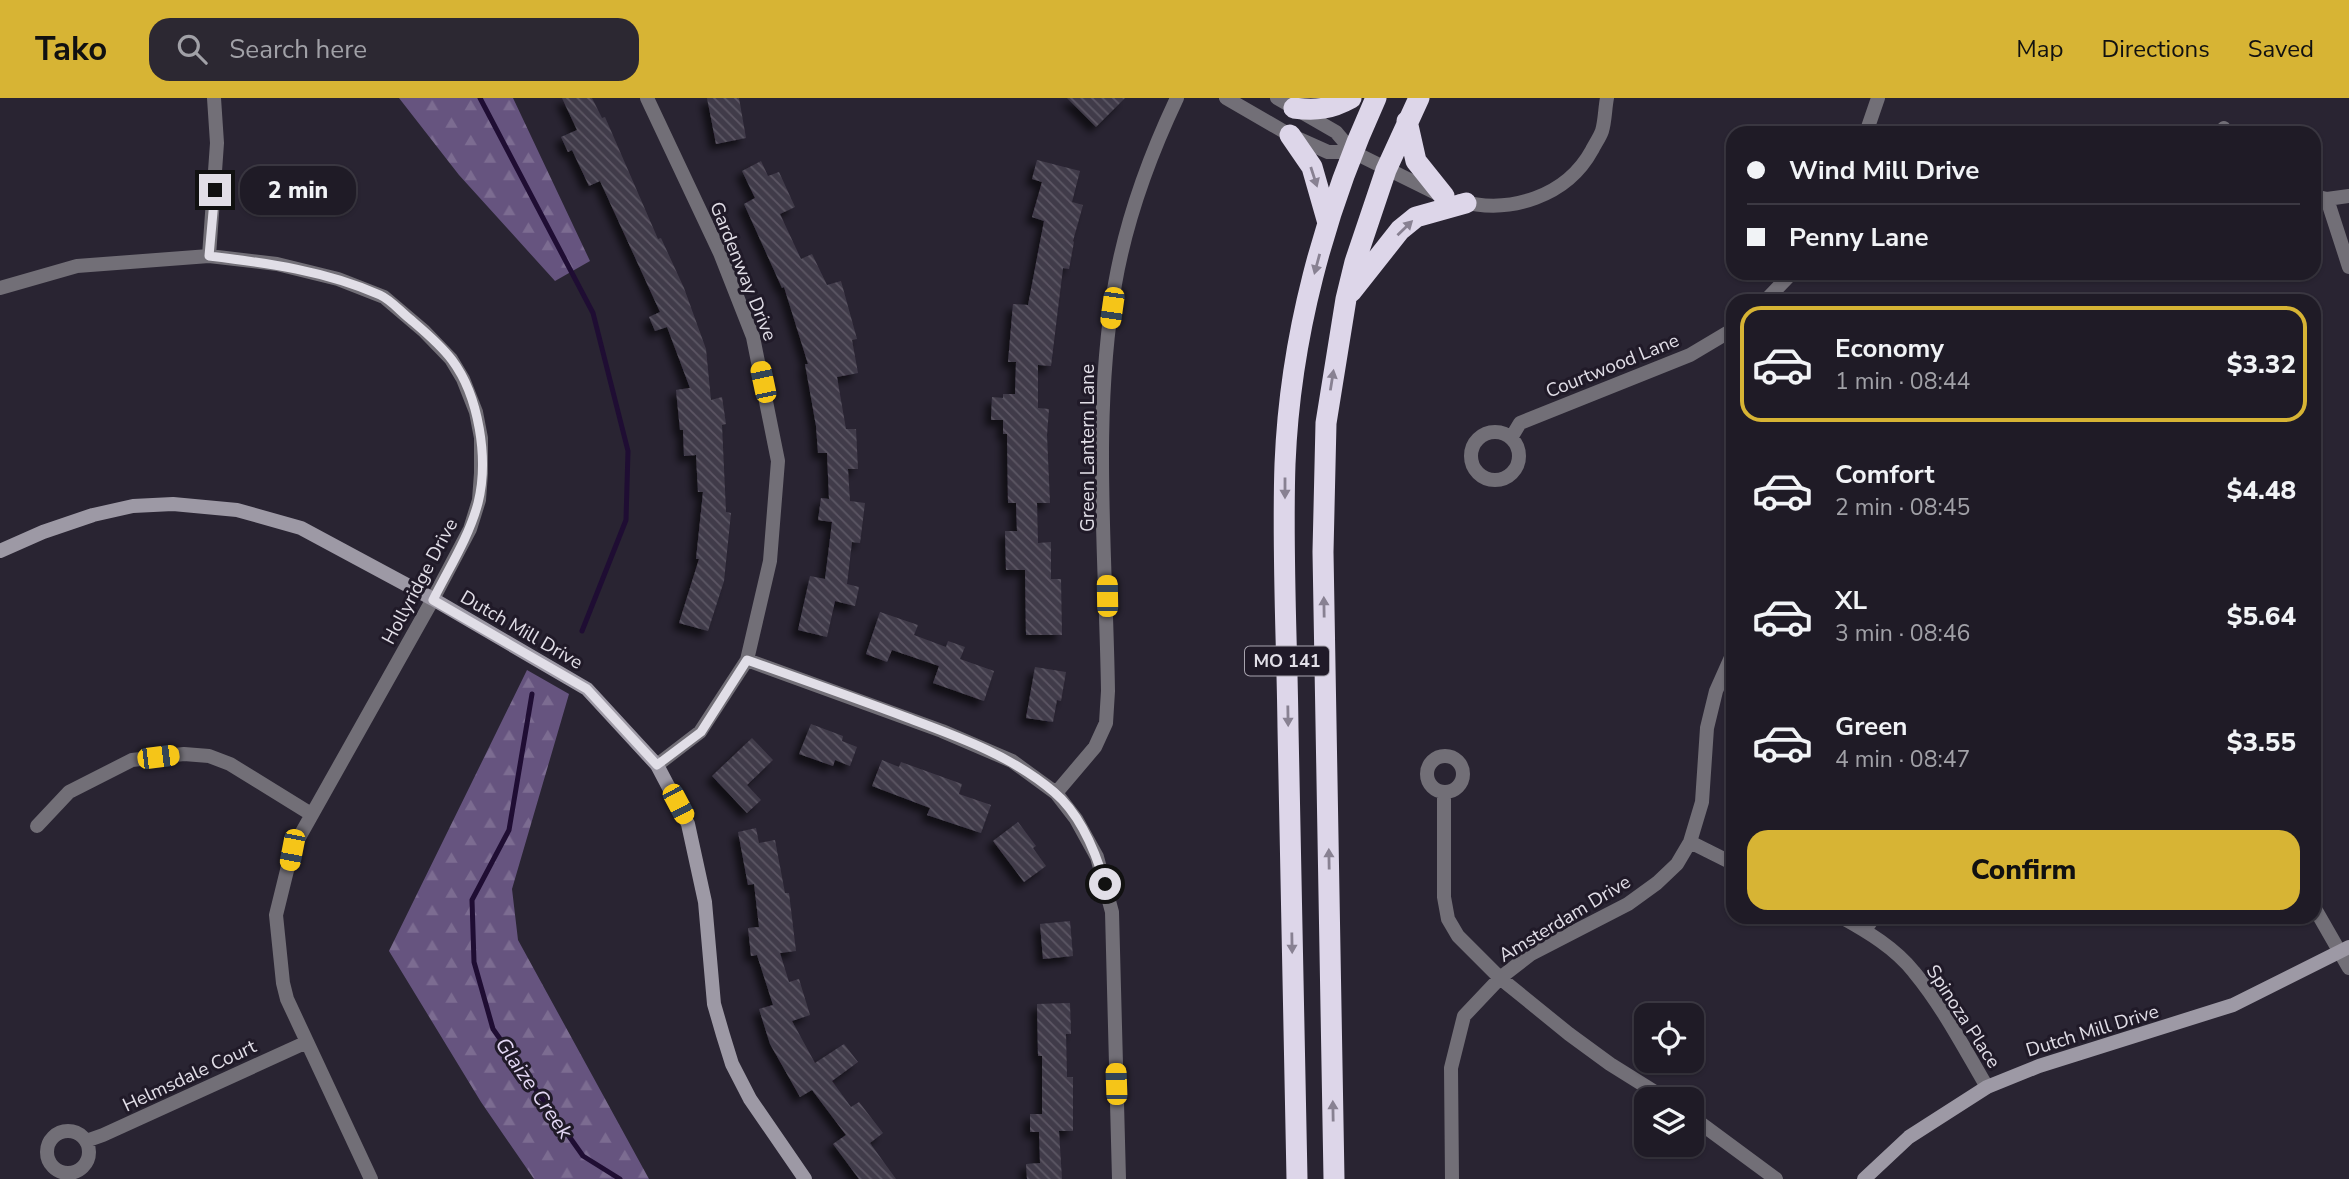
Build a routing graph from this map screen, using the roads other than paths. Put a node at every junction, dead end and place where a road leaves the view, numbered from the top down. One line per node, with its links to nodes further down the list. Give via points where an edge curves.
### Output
1 (214, 98): 22 (street, via 217,143)
2 (647, 98): 32 (street, Gardenway Drive, via 720,253 753,337 772,426 778,461 770,561)
3 (1177, 98): 36 (street, Green Lantern Lane, via 1134,209 1115,281 1108,335 1102,444 1106,723 1095,747)
4 (1226, 98): 13 (street)
5 (1351, 98): 10 (highway, via 1315,111)
6 (1376, 98): 14 (highway, MO 141)
7 (1419, 98): 11 (highway, MO 141)
8 (1607, 98): 20 (street, via 1602,131 1583,167 1562,185 1515,204)
9 (1878, 98): 12 (street)
10 (1285, 103): 14 (street, via 1336,132)
11 (1407, 121): 15 (highway, MO 141); 16 (highway, via 1416,161)
12 (1868, 126)
13 (1290, 135): 14 (street, via 1328,152); 21 (highway, one-way to 21, via 1312,167)
14 (1353, 152): 15 (street); 21 (highway, MO 141)
15 (1386, 170): 16 (street); 27 (highway, MO 141)
16 (1444, 196): 20 (street)
17 (2349, 196): 18 (street)
18 (2321, 198)
19 (2321, 200): 23 (street)
20 (1466, 203): 27 (highway, one-way to 20, via 1416,217)
21 (1328, 223): 56 (highway, MO 141, one-way to 56, via 1301,330 1286,463)
22 (209, 256): 25 (street, Hollyridge Drive, via 77,266); 31 (street, Hollyridge Drive, via 277,264 338,279 384,297 452,359 476,412 481,438 479,500 470,529)
23 (2349, 268)
24 (1785, 280): 26 (street)
25 (0, 288)
26 (1772, 294)
27 (1346, 299): 57 (highway, MO 141, one-way to 27, via 1323,490 1326,423)
28 (1726, 334): 29 (street, Courtwood Lane, via 1690,355 1520,423)
29 (1511, 438)
30 (0, 551): 31 (street, Dutch Mill Drive, via 93,515 133,506 202,506 237,510 301,528)
31 (433, 600): 34 (street, Dutch Mill Drive, via 587,689); 37 (street, Hollyridge Drive)
32 (747, 660): 34 (street, Gardenway Drive, via 701,732); 36 (street, via 1012,761)
33 (1726, 668): 39 (street, Amsterdam Drive, via 1707,728 1702,802)
34 (657, 765): 54 (street, Dutch Mill Drive, via 688,824 705,902 714,1004 732,1064 764,1121)
35 (1444, 792): 47 (street, via 1443,877 1448,919 1458,936)
36 (1056, 793): 55 (street, via 1097,857 1112,912)
37 (311, 814): 38 (street, via 230,764 184,754 132,760 69,792); 48 (street, Hollyridge Drive, via 292,850 276,915 283,983)
38 (37, 826)
39 (1690, 842): 40 (street); 47 (street, Amsterdam Drive, via 1677,864 1628,904 1531,954)
40 (1726, 860)
41 (2321, 915): 45 (street)
42 (1854, 924): 44 (street, Spinoza Place)
43 (1869, 924): 44 (street)
44 (1865, 930): 50 (street, Spinoza Place, via 1914,971)
45 (2345, 948): 46 (street); 50 (street, Dutch Mill Drive, via 2222,1009 2039,1066)
46 (2349, 968)
47 (1500, 978): 49 (street); 58 (street, Amsterdam Drive, via 1464,1016 1451,1068)
48 (307, 1042): 52 (street, Helmsdale Court); 53 (street, Hollyridge Drive)
49 (1647, 1087)
50 (1987, 1087): 60 (street, Dutch Mill Drive, via 1909,1137)
51 (1704, 1126): 59 (street)
52 (86, 1141)
53 (371, 1179)
54 (805, 1179)
55 (1119, 1179)
56 (1297, 1179)
57 (1334, 1179)
58 (1452, 1179)
59 (1776, 1179)
60 (1864, 1179)

